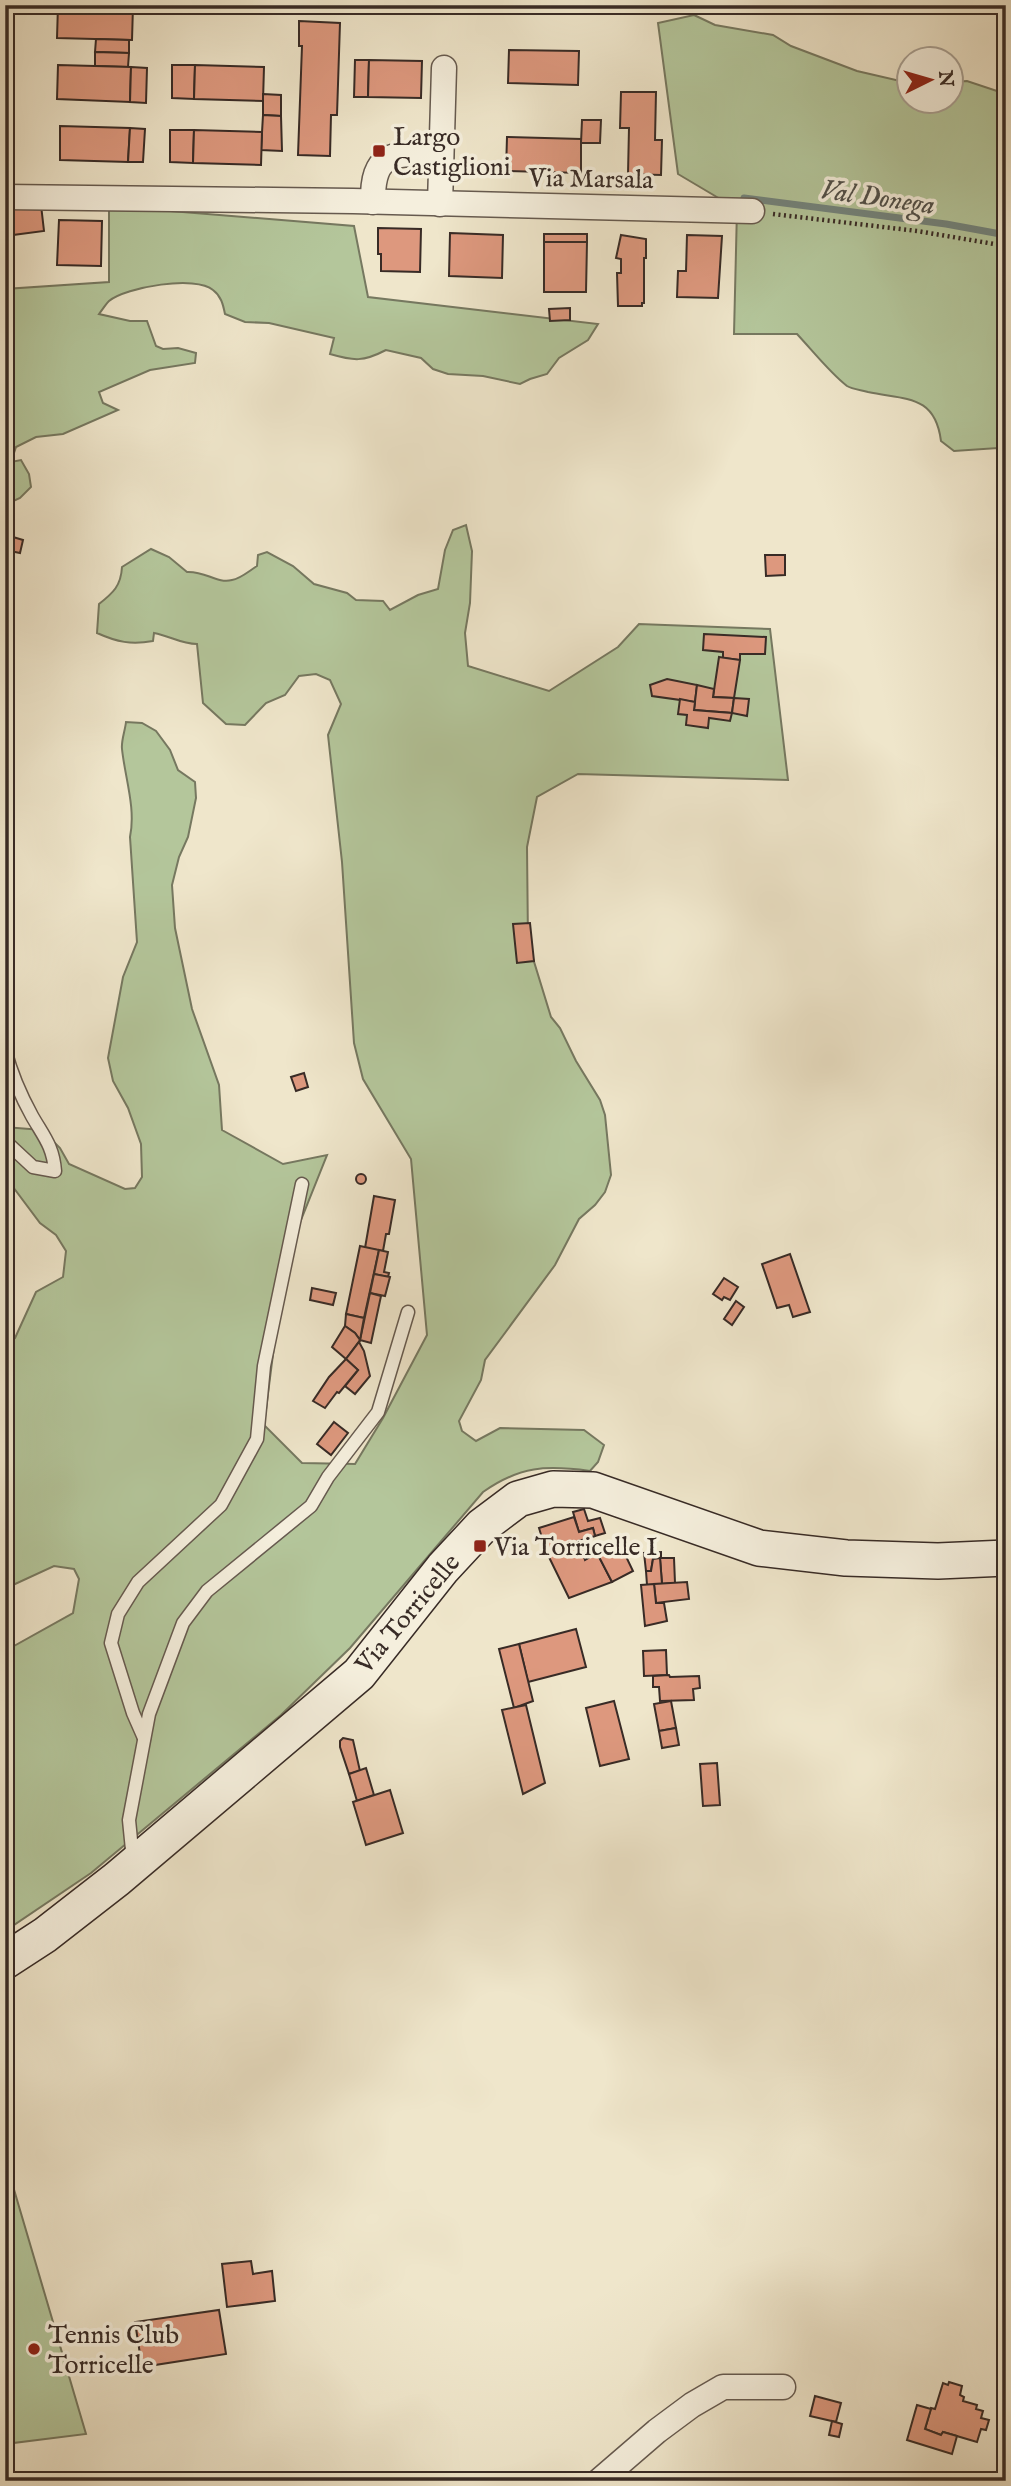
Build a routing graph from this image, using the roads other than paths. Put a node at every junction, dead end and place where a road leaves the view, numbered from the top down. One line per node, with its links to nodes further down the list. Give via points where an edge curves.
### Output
1 (444, 68): 2 (street)
2 (442, 155): 4 (street, via 396,154 386,160 376,173); 5 (street)
3 (5, 197): 4 (street, Via Marsala)
4 (373, 202): 5 (street, Via Marsala)
5 (440, 204): 6 (street, Via Marsala)
6 (752, 211)
7 (5, 1050): 8 (lane, via 31,1114 54,1153 55,1171 33,1167)
8 (5, 1141)
9 (302, 1184): 12 (lane, via 264,1366 257,1439 220,1505 138,1582 118,1615 111,1643)
10 (408, 1312): 12 (lane, via 378,1412 311,1506 207,1591 183,1623 149,1714)
11 (1006, 1558): 13 (street, Via Torricelle, via 845,1558 759,1548 593,1490 553,1489 518,1499 482,1526 443,1568 359,1674)
12 (145, 1738): 13 (lane, via 129,1820)
13 (134, 1864): 14 (street, Via Torricelle)
14 (5, 1961)
15 (783, 2388): 16 (street, via 723,2387 657,2431)
16 (599, 2481)

